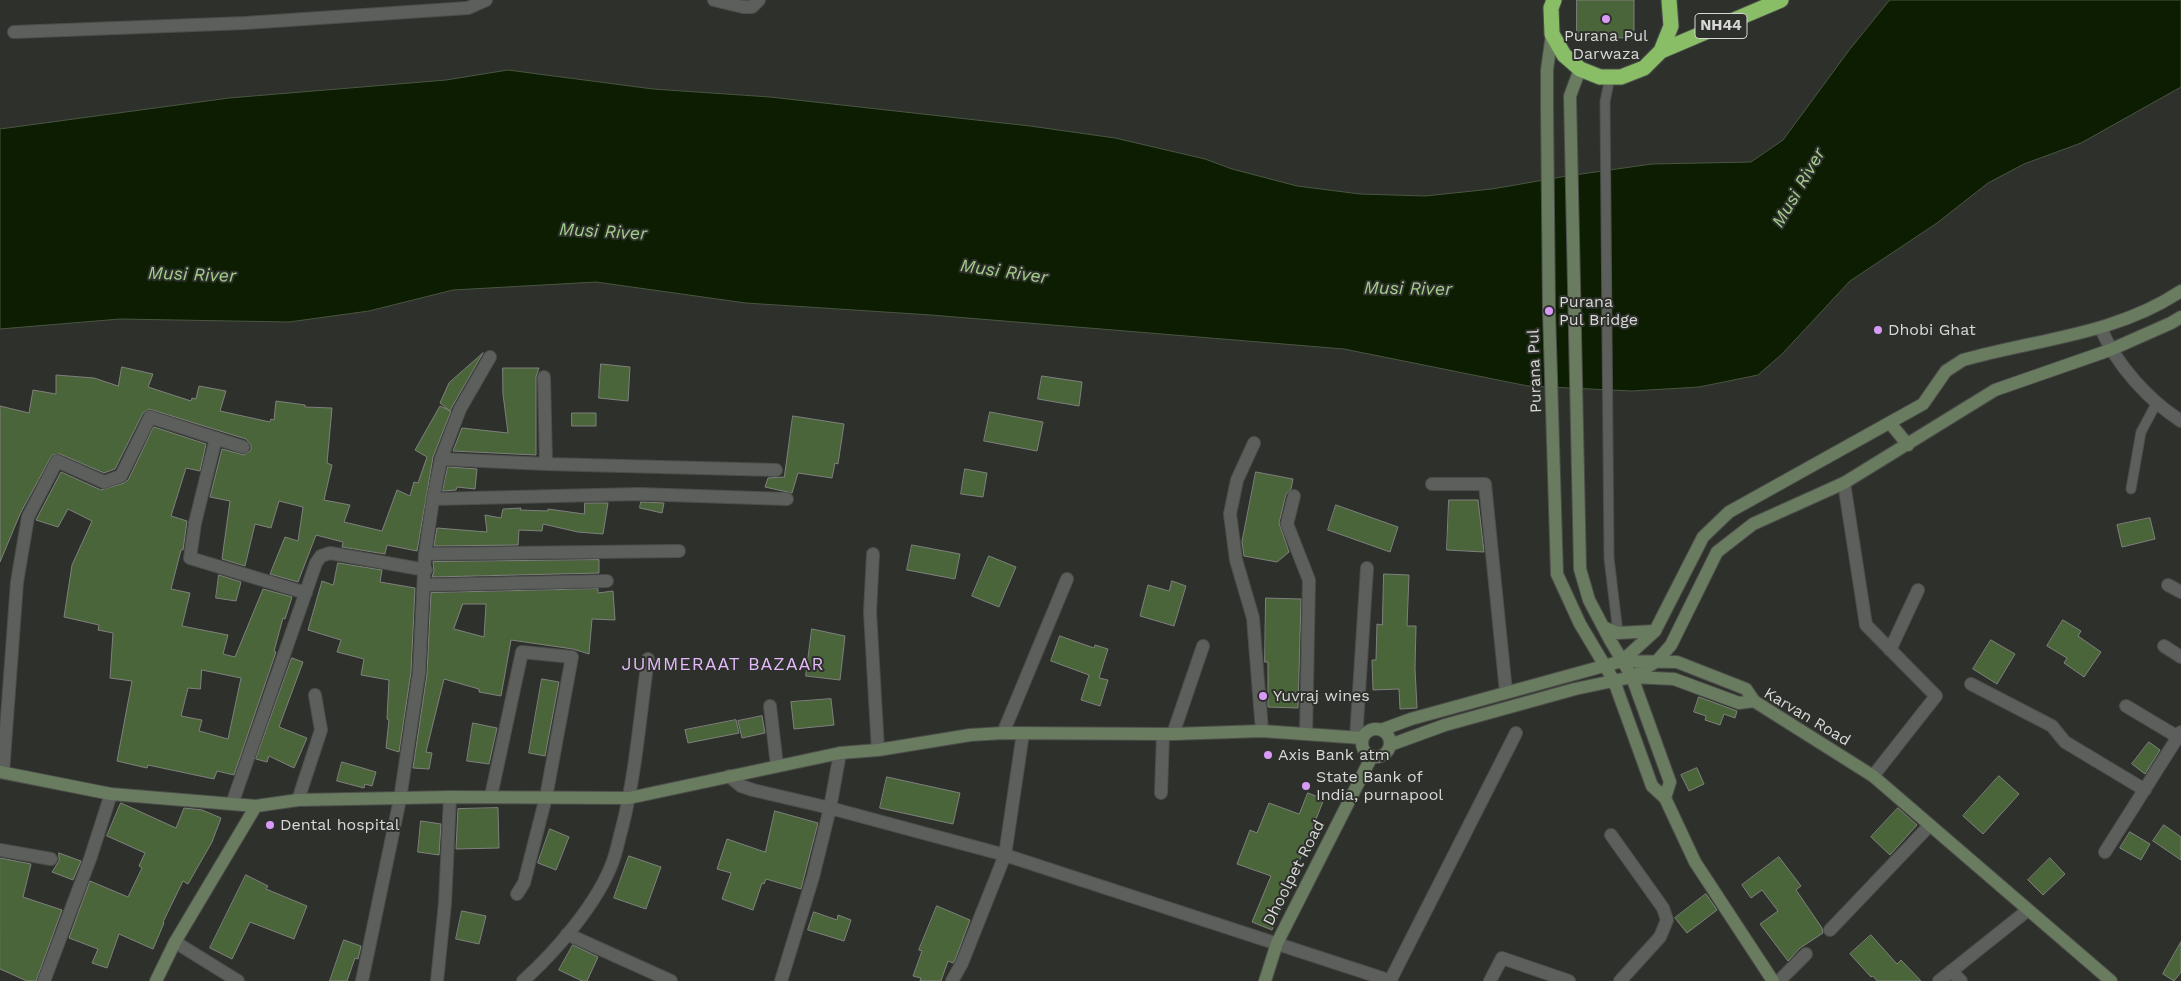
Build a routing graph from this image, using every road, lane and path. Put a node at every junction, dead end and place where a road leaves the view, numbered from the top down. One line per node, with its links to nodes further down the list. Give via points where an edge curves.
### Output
1 (486, 0): 7 (street, via 468,8 245,23)
2 (714, 0): 3 (street, via 752,7)
3 (759, 0)
4 (1554, 0): 8 (highway, NH44, via 1551,8)
5 (1669, 0): 9 (highway, NH44, via 1671,26)
6 (1782, 0): 9 (highway, NH44)
7 (14, 32)
8 (1552, 34): 10 (highway, NH44, via 1564,56); 56 (main road, Purana Pul, via 1547,106 1557,574 1580,624)
9 (1661, 52): 11 (highway, NH44, via 1644,68 1621,77)
10 (1580, 69): 11 (highway, NH44, via 1600,77); 46 (main road, via 1570,96 1580,569 1589,600)
11 (1610, 76): 48 (lane, via 1605,102 1609,558)
12 (2181, 291): 14 (main road, via 2166,301)
13 (2181, 317): 15 (main road)
14 (2101, 329): 15 (street); 20 (main road, via 1963,360 1946,371 1923,404)
15 (2110, 350): 18 (street); 23 (main road, via 1995,390)
16 (490, 357): 25 (street, via 460,410)
17 (544, 377): 26 (street)
18 (2156, 404): 19 (street); 30 (lane, via 2142,432)
19 (2181, 421)
20 (1890, 424): 23 (main road); 47 (main road, via 1729,512 1703,537)
21 (216, 438): 24 (street); 45 (street, via 190,558); 79 (street, via 150,417 121,476 104,482 57,461 28,518 16,582)
22 (1254, 443): 66 (street, via 1237,480 1230,514 1236,560 1253,618)
23 (1908, 444): 28 (main road)
24 (242, 446)
25 (441, 459): 26 (street); 32 (street)
26 (546, 464): 27 (street)
27 (776, 470)
28 (1844, 483): 51 (street, via 1866,625); 55 (main road, via 1753,524 1717,552 1671,645)
29 (1432, 484): 60 (street, via 1485,484)
30 (2131, 489)
31 (1294, 496): 71 (street, via 1287,524 1309,580)
32 (433, 499): 33 (street, via 638,494); 35 (street)
33 (787, 499)
34 (679, 551): 35 (street)
35 (425, 554): 38 (street)
36 (873, 554): 75 (street, via 870,612)
37 (1367, 568): 73 (street)
38 (426, 570): 41 (street); 45 (street, via 330,553 321,556 316,563)
39 (1068, 578): 67 (street)
40 (607, 581): 41 (street)
41 (424, 585): 90 (street, via 419,673)
42 (2168, 585): 44 (street)
43 (1918, 590): 51 (street)
44 (2181, 592)
45 (306, 593): 92 (street)
46 (1603, 627): 48 (main road); 54 (main road)
47 (1655, 631): 48 (main road); 54 (main road)
48 (1618, 633)
49 (1203, 646): 70 (street)
50 (2164, 646): 52 (street)
51 (1890, 650): 81 (street, via 1936,696)
52 (2181, 656)
53 (648, 659): 88 (street)
54 (1622, 661): 55 (main road); 56 (main road); 57 (main road)
55 (1657, 661): 57 (main road); 62 (main road, via 1677,662 1746,689)
56 (1605, 666): 58 (main road); 60 (main road)
57 (1632, 677): 58 (main road, Karvan Road); 62 (main road, Karvan Road, via 1674,679 1739,703); 89 (main road, via 1670,782)
58 (1614, 681): 74 (main road, Karvan Road, via 1445,725); 89 (main road, via 1652,786)
59 (1971, 684): 82 (street, via 2052,726 2065,742)
60 (1506, 692): 65 (main road)
61 (314, 695): 91 (street, via 321,730)
62 (1754, 701): 81 (main road, Karvan Road)
63 (770, 706): 78 (street)
64 (2126, 706): 72 (street)
65 (1381, 730): 73 (main road, via 1372,729); 74 (main road, via 1388,735)
66 (1262, 731): 70 (main road); 71 (main road)
67 (1003, 733): 68 (main road); 75 (main road)
68 (1023, 733): 70 (main road); 99 (street)
69 (1516, 733): 120 (street)
70 (1168, 734): 83 (street)
71 (1306, 734): 73 (main road)
72 (2179, 734): 82 (street)
73 (1359, 738): 77 (main road, via 1364,751)
74 (1390, 745): 77 (main road, via 1382,756)
75 (878, 750): 76 (main road)
76 (840, 753): 78 (main road); 94 (street)
77 (1372, 756): 106 (main road, Dhoolpet Road)
78 (777, 766): 80 (main road)
79 (1, 772): 84 (main road)
80 (729, 776): 88 (main road); 94 (street, via 741,786 753,790)
81 (1873, 776): 95 (main road, Karvan Road)
82 (2144, 790): 98 (street)
83 (1161, 792)
84 (111, 794): 92 (main road); 110 (street)
85 (491, 796): 86 (main road); 87 (main road); 87 (street, via 522,652 572,657)
86 (450, 797): 90 (main road); 114 (street)
87 (546, 797): 88 (main road); 101 (street, via 524,883)
88 (629, 798): 104 (street, via 614,860 600,889)
89 (1665, 798): 124 (main road, via 1695,862)
90 (400, 799): 91 (main road); 113 (street)
91 (298, 800): 93 (main road)
92 (232, 804): 93 (main road)
93 (256, 806): 105 (main road)
94 (830, 808): 99 (street); 117 (street)
95 (1930, 825): 102 (main road, Karvan Road); 103 (street)
96 (1611, 835): 123 (street, via 1663,908 1667,920 1660,937)
97 (0, 850): 100 (street)
98 (2105, 852)
99 (1005, 855): 106 (street); 118 (street)
100 (51, 860)
101 (517, 894)
102 (2028, 910): 108 (street); 128 (main road, Karvan Road)
103 (1830, 930)
104 (567, 934): 115 (street, via 542,964); 116 (street)
105 (175, 942): 111 (main road); 112 (street)
106 (1277, 943): 109 (street); 119 (main road, Dhoolpet Road)
107 (1806, 954): 125 (street)
108 (1951, 971): 126 (street); 127 (street)
109 (1375, 978): 120 (street)
110 (44, 981)
111 (156, 981)
112 (238, 981)
113 (362, 981)
114 (437, 981)
115 (522, 981)
116 (671, 981)
117 (781, 981)
118 (952, 981)
119 (1266, 981)
120 (1391, 981)
121 (1490, 981): 122 (street, via 1502,958)
122 (1568, 981)
123 (1620, 981)
124 (1773, 981)
125 (1778, 981)
126 (1939, 981)
127 (1961, 981)
128 (2110, 981)

